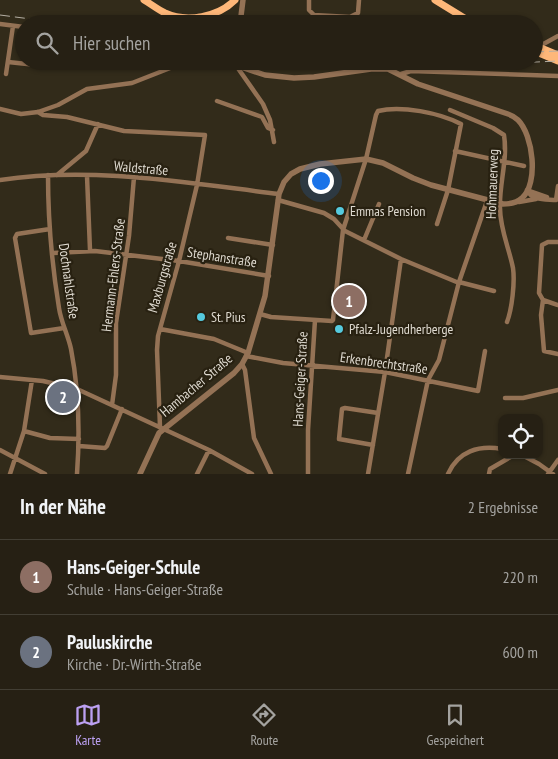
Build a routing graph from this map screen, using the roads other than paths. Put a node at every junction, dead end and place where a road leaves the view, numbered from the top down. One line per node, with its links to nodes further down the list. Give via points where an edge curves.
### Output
1 (144, 0): 7 (main road)
2 (309, 0): 10 (street, via 310,12)
3 (435, 0): 12 (main road)
4 (234, 1): 5 (street); 8 (main road); 9 (street)
5 (242, 3)
6 (358, 3): 11 (street)
7 (172, 15)
8 (211, 15)
9 (238, 15)
10 (314, 15)
11 (355, 15)
12 (459, 15)
13 (0, 24): 14 (street)
14 (13, 26): 23 (street)
15 (558, 36): 16 (street)
16 (551, 40): 17 (street); 20 (street)
17 (543, 44)
18 (543, 50): 20 (main road)
19 (543, 52): 22 (main road)
20 (550, 52): 21 (main road)
21 (558, 55)
22 (558, 61)
23 (8, 62): 24 (street); 30 (street)
24 (15, 63)
25 (165, 70): 36 (street, via 132,83 87,89)
26 (238, 70): 38 (street, via 260,98)
27 (253, 70): 28 (street, via 287,78 314,78)
28 (368, 70)
29 (393, 70): 31 (street)
30 (6, 74)
31 (401, 74): 32 (street, via 412,71); 52 (street, via 418,84 485,105 518,120 531,151)
32 (558, 76)
33 (217, 101): 38 (street, via 262,117 268,128)
34 (0, 109): 36 (street, via 21,114)
35 (450, 110): 42 (street, Hohmauerweg, via 503,133)
36 (38, 112): 37 (street, via 43,116)
37 (98, 124): 45 (street, via 86,152); 49 (street, Maxburgstraße, via 124,131 205,135)
38 (273, 130): 39 (street)
39 (274, 142)
40 (455, 151): 41 (street, Hans-Geiger-Straße, via 461,124 435,114 383,110 376,115); 42 (street); 51 (street)
41 (366, 159): 51 (street); 53 (street, via 300,169 284,182); 62 (street, Hans-Geiger-Straße)
42 (505, 162): 43 (street); 59 (street, Hohmauerweg)
43 (524, 166)
44 (48, 175): 45 (street, Waldstraße); 48 (street, Waldstraße); 61 (street, Dochnahlstraße)
45 (57, 175): 46 (street, Waldstraße)
46 (87, 176): 47 (street, Waldstraße); 67 (street)
47 (134, 178): 49 (street, Waldstraße); 69 (street, Hermann-Ehlers-Straße)
48 (0, 180)
49 (197, 185): 53 (street, Waldstraße); 71 (street, Maxburgstraße)
50 (558, 186): 55 (street)
51 (448, 190): 56 (street); 60 (street)
52 (527, 190): 54 (street, via 530,196); 55 (street); 57 (street)
53 (279, 197): 62 (street, Waldstraße, via 324,213); 66 (street, Hambacher Straße)
54 (540, 199): 55 (street); 57 (street)
55 (557, 200)
56 (487, 201): 59 (street); 73 (street)
57 (516, 202): 59 (street)
58 (379, 204): 64 (street)
59 (500, 204): 79 (street, Hohmauerweg, via 502,232 513,270)
60 (437, 224)
61 (50, 229): 68 (street, Dochnahlstraße); 80 (street, via 17,234 15,238 31,332)
62 (343, 230): 64 (street, Waldstraße); 78 (street, Hans-Geiger-Straße, via 333,320)
63 (228, 238): 66 (street)
64 (364, 240): 70 (street, Waldstraße)
65 (558, 242): 75 (street, via 542,245 539,293)
66 (273, 245): 72 (street, Hambacher Straße)
67 (90, 250): 68 (street, Stephanstraße); 69 (street, Stephanstraße)
68 (53, 253): 80 (street, Dochnahlstraße)
69 (126, 255): 71 (street, Stephanstraße); 94 (street, Hermann-Ehlers-Straße, via 116,323 116,375)
70 (401, 259): 73 (street, Waldstraße); 87 (street)
71 (179, 262): 72 (street, Stephanstraße); 81 (street, Maxburgstraße)
72 (269, 276): 77 (street, Hambacher Straße)
73 (459, 283): 74 (street, Waldstraße); 90 (street, via 439,360)
74 (494, 291)
75 (543, 300): 76 (street); 84 (street, via 544,351)
76 (558, 305)
77 (260, 314): 78 (street); 83 (street, Hambacher Straße)
78 (315, 320): 86 (street, Hans-Geiger-Straße)
79 (508, 322)
80 (64, 328): 91 (street, Dochnahlstraße)
81 (160, 329): 83 (street, Erkenbrechtstraße, via 214,339); 97 (street, Maxburgstraße, via 157,350)
82 (485, 351): 90 (street, Erkenbrechtstraße, via 478,391)
83 (247, 354): 85 (street, Hambacher Straße); 86 (street, Erkenbrechtstraße, via 269,362)
84 (558, 354)
85 (242, 364): 97 (street, Hambacher Straße); 116 (street, via 254,438)
86 (312, 366): 87 (street, Erkenbrechtstraße); 117 (street, Hans-Geiger-Straße)
87 (385, 372): 90 (street, Erkenbrechtstraße); 96 (street)
88 (0, 377): 89 (street)
89 (32, 380): 91 (street); 98 (street)
90 (428, 380): 119 (street)
91 (77, 389): 94 (street); 99 (street, Dochnahlstraße)
92 (558, 390): 93 (street, via 523,398)
93 (505, 398)
94 (112, 404): 95 (street)
95 (122, 409): 97 (street); 101 (street, via 105,448)
96 (378, 413): 100 (street); 100 (street, via 342,410 339,439)
97 (162, 428): 104 (street); 113 (street, Hambacher Straße)
98 (24, 430): 99 (street, via 50,438); 105 (street)
99 (79, 439): 101 (street, Dochnahlstraße)
100 (373, 445): 118 (street)
101 (79, 446): 112 (street, Dochnahlstraße)
102 (498, 449): 120 (street, via 483,448 462,455)
103 (0, 450): 105 (street)
104 (210, 450): 114 (street); 115 (street)
105 (15, 458): 110 (street); 111 (street)
106 (507, 459): 121 (street, via 490,469)
107 (528, 459): 109 (street)
108 (558, 460): 109 (street)
109 (550, 473)
110 (10, 474)
111 (45, 474)
112 (77, 474)
113 (140, 474)
114 (197, 474)
115 (252, 474)
116 (271, 474)
117 (308, 474)
118 (368, 474)
119 (408, 474)
120 (448, 474)
121 (490, 474)

